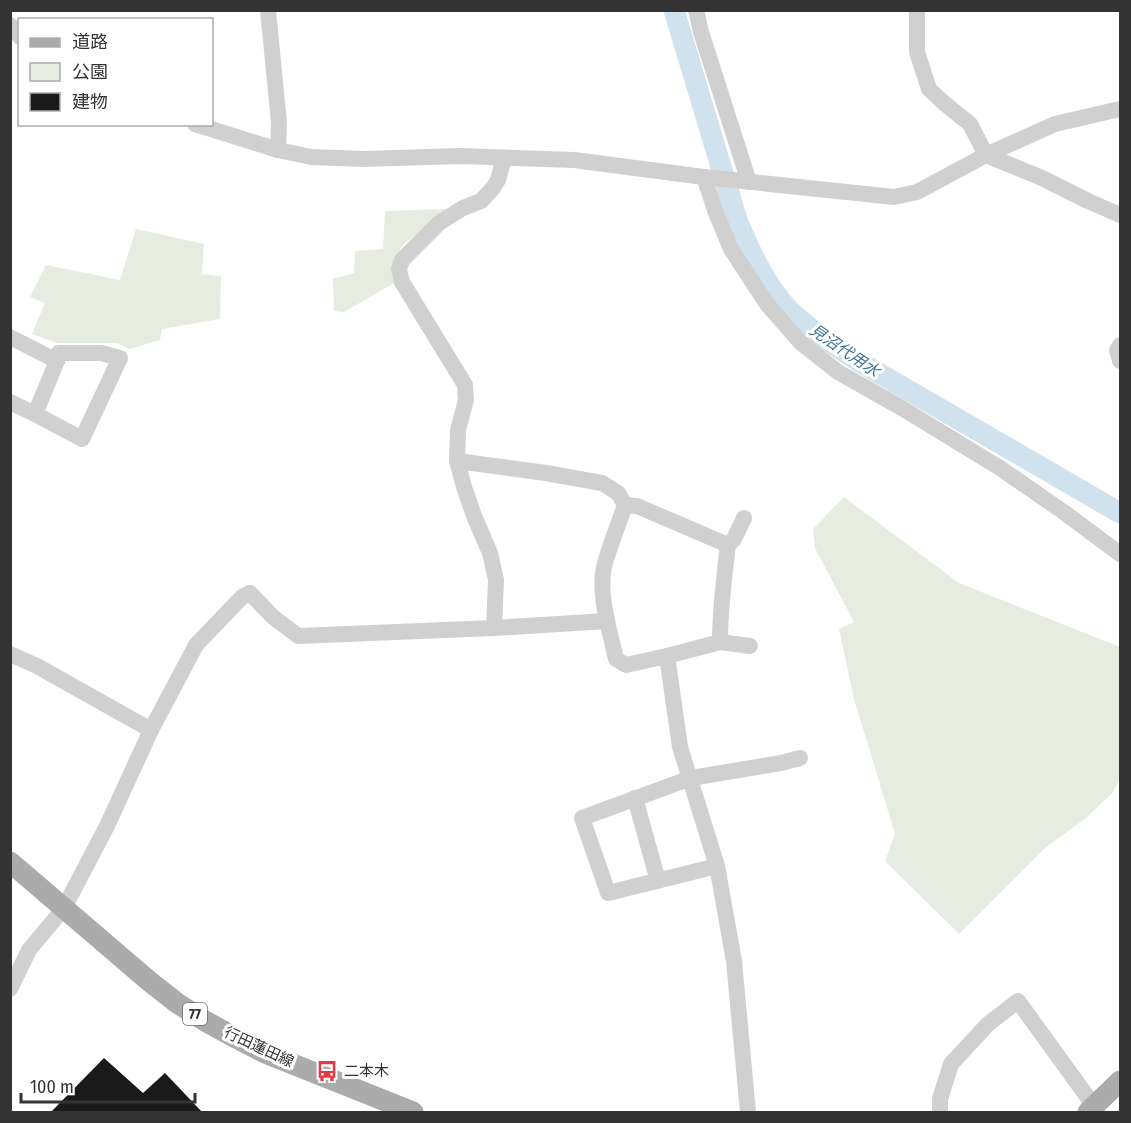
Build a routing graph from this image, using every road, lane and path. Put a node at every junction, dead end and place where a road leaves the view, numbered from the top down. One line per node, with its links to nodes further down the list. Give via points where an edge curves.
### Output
1 (268, 10): 6 (street)
2 (696, 10): 10 (street)
3 (917, 10): 7 (street, via 917,52 929,89 970,124)
4 (1120, 109): 7 (street, via 1055,124)
5 (201, 126): 6 (street)
6 (278, 150): 8 (street, via 332,158)
7 (986, 155): 10 (street, via 917,192 894,197); 11 (street)
8 (504, 158): 9 (street, via 574,160); 18 (street, via 498,180 481,201 439,223 402,260 399,269 402,282 465,385)
9 (707, 177): 10 (street); 22 (street, via 731,249 767,304 801,343 838,372 1000,468)
10 (746, 182)
11 (1120, 215)
12 (10, 337): 15 (street)
13 (1120, 345): 14 (street)
14 (1120, 360)
15 (57, 361): 17 (street); 17 (street, via 59,353 101,353 120,358 82,439)
16 (10, 402): 17 (street)
17 (34, 414)
18 (457, 461): 19 (street, via 602,483 618,493); 24 (street, via 496,580)
19 (625, 505): 21 (street, via 637,506); 23 (street, via 604,567)
20 (744, 518): 21 (street)
21 (729, 545): 25 (street)
22 (1120, 554)
23 (607, 621): 24 (street); 28 (street, via 616,659 626,665)
24 (494, 628): 29 (street, via 298,636 250,593 196,645)
25 (720, 642): 26 (street); 28 (street)
26 (750, 646)
27 (10, 654): 29 (street)
28 (667, 656): 31 (street, via 680,747)
29 (151, 730): 36 (street)
30 (800, 758): 31 (street)
31 (691, 778): 32 (street); 34 (street)
32 (634, 798): 35 (street); 35 (street, via 582,818 608,893)
33 (10, 862): 36 (main road, 行田蓮田線 / 77)
34 (717, 866): 35 (street); 41 (street, via 734,962)
35 (658, 881)
36 (64, 908): 37 (street, via 29,950); 40 (main road, 行田蓮田線 / 77, via 149,981 205,1021 265,1053)
37 (10, 989)
38 (1120, 1081): 39 (main road)
39 (1091, 1109): 42 (street, via 1018,1001 988,1024 951,1064 940,1099)
40 (404, 1111)
41 (748, 1113)
42 (940, 1113)

